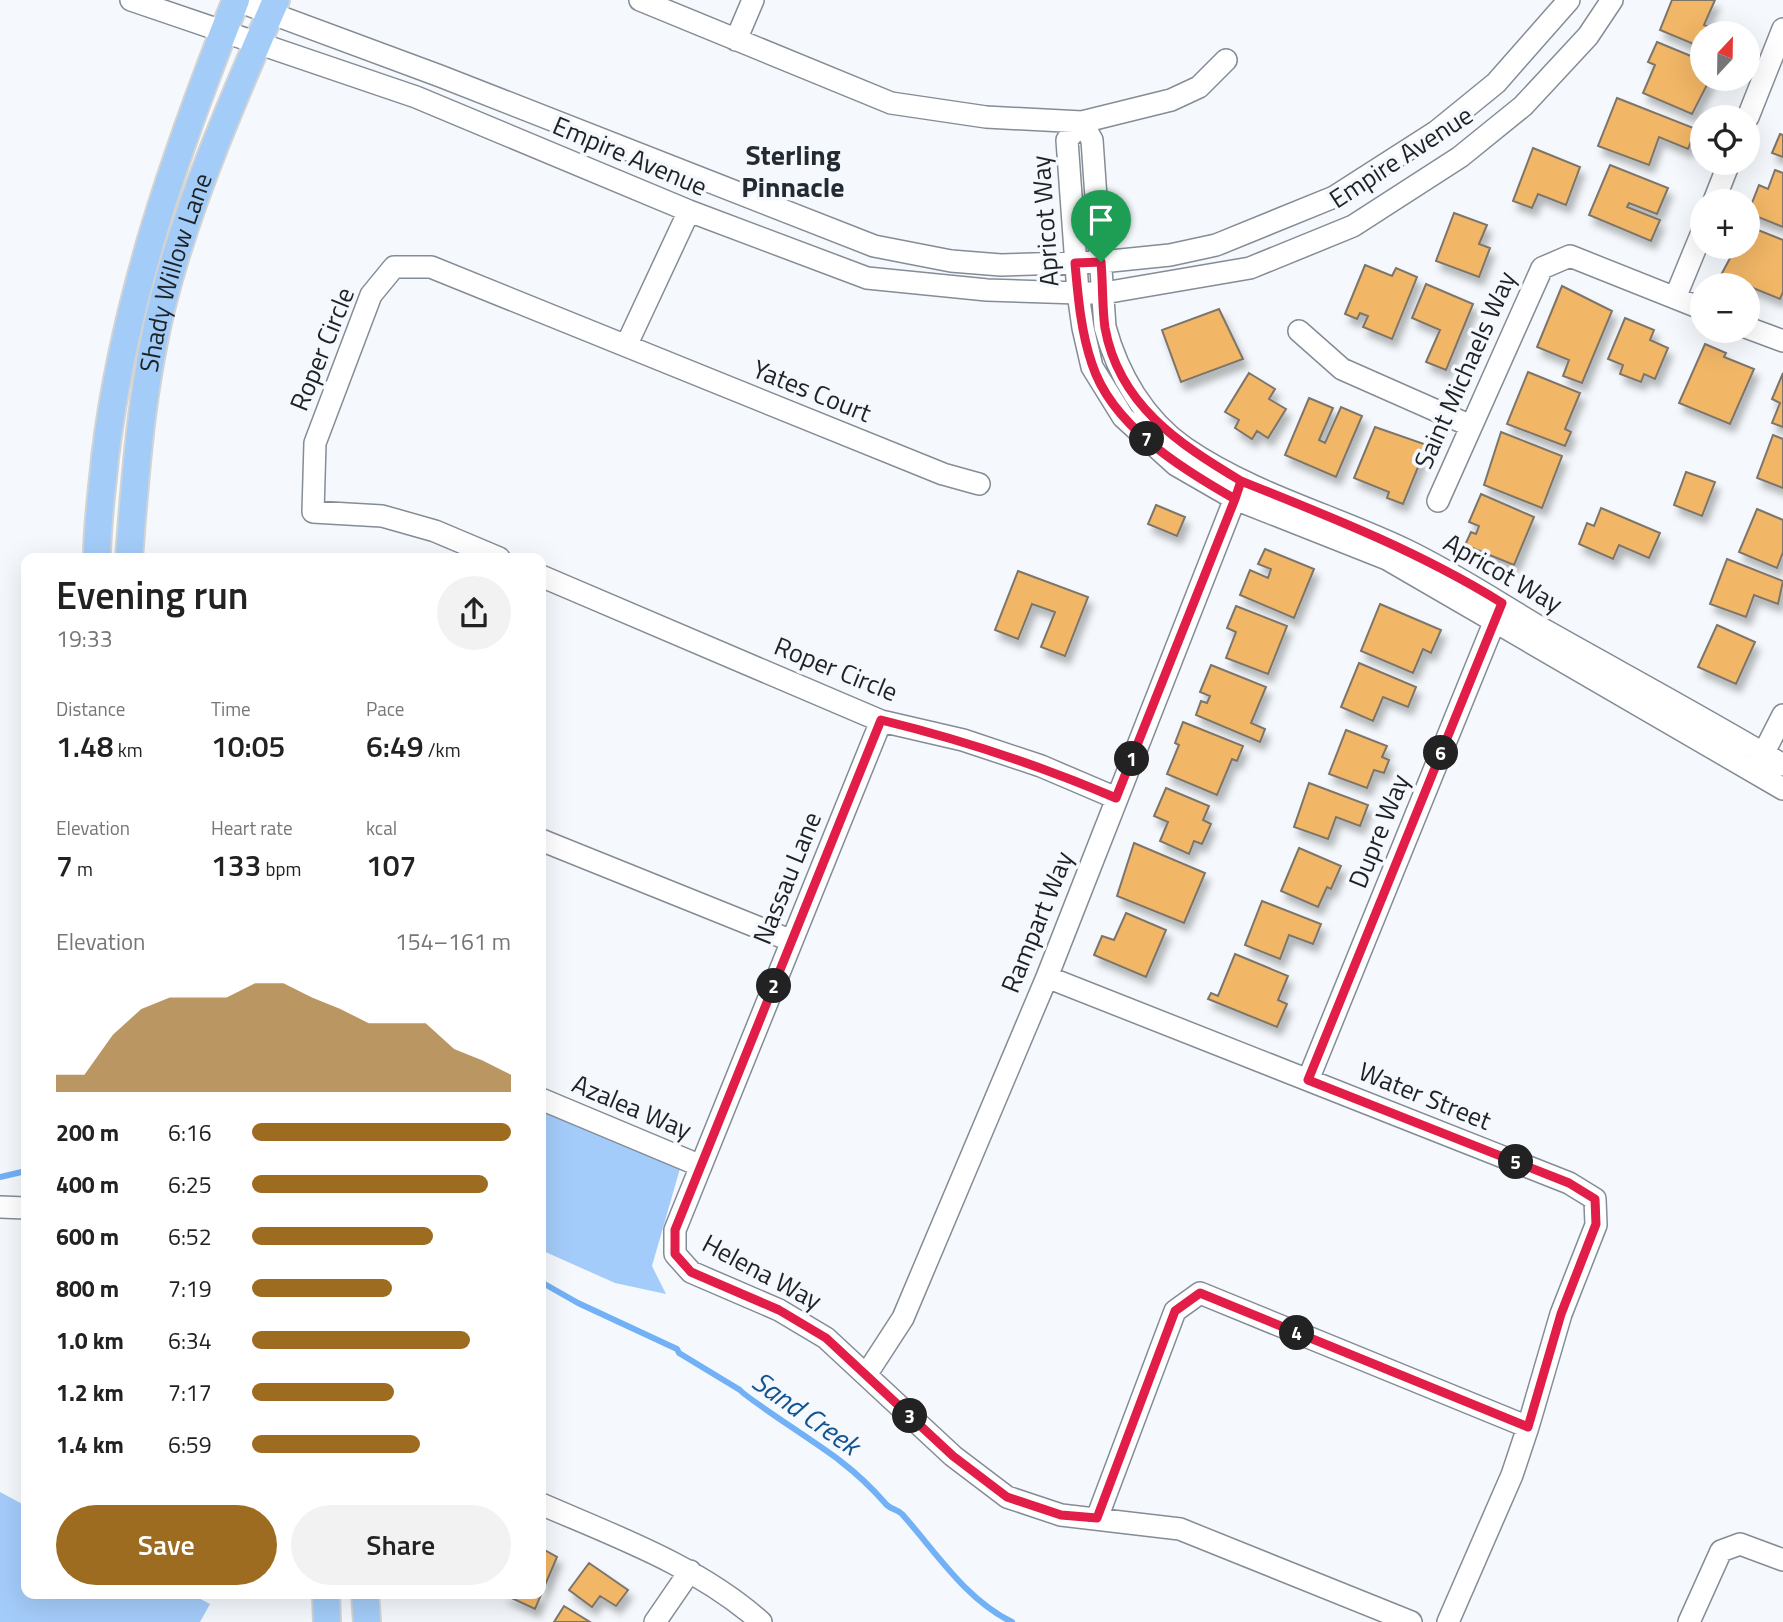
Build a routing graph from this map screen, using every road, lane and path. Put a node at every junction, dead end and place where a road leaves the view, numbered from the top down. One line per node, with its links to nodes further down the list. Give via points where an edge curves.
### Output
1 (131, 0): 9 (street, Empire Avenue)
2 (236, 0): 7 (street, Empire Avenue); 9 (main road, Shady Willow Lane)
3 (640, 0): 10 (street)
4 (753, 0): 10 (street)
5 (1569, 0): 17 (street, Empire Avenue, via 1496,83 1437,131 1334,197 1216,245)
6 (1612, 0): 20 (street, Empire Avenue, via 1588,36 1523,106 1460,157 1353,226 1250,268)
7 (273, 7): 11 (main road, Shady Willow Lane); 18 (street, Empire Avenue, via 874,246 951,261)
8 (1783, 29): 13 (street)
9 (224, 30): 11 (street, Empire Avenue); 31 (main road, Shady Willow Lane, via 163,196 135,288 112,402)
10 (736, 40): 14 (street, via 891,103 986,117)
11 (258, 42): 15 (street, Empire Avenue, via 416,97); 32 (main road, Shady Willow Lane, via 196,196 168,280 147,376)
12 (1226, 60): 14 (street, via 1199,87 1171,100)
13 (1753, 105)
14 (1082, 122): 17 (street, Apricot Way, via 1092,140); 18 (street, Apricot Way, via 1067,140)
15 (689, 211): 19 (street, Empire Avenue, via 867,278); 26 (street)
16 (1691, 259): 21 (street)
17 (1101, 262): 18 (street, Empire Avenue); 20 (street, Apricot Way)
18 (1075, 263): 19 (street, Apricot Way)
19 (1077, 293): 20 (street, Empire Avenue); 29 (street, Apricot Way, via 1092,367 1123,417 1176,465)
20 (1104, 293): 29 (street, Apricot Way, via 1105,327 1112,353 1143,408)
21 (1675, 298): 22 (street, Saint Michaels Way); 27 (street, Saint Michaels Way, via 1570,256 1542,268)
22 (1690, 304)
23 (1299, 331): 27 (street, via 1342,369)
24 (1760, 332): 25 (street)
25 (1783, 341)
26 (626, 346): 28 (street, Yates Court, via 943,474); 33 (street, Roper Circle, via 431,267 394,267 371,295 316,443 313,512 382,516)
27 (1471, 426): 30 (street, Saint Michaels Way)
28 (979, 484)
29 (1238, 490): 35 (street, Apricot Way); 41 (street, Rampart Way)
30 (1438, 501)
31 (97, 553)
32 (129, 553)
33 (487, 553)
34 (546, 578): 37 (street, Roper Circle)
35 (1498, 612): 38 (street, Apricot Way); 45 (street, Dupre Way)
36 (1783, 715): 38 (street)
37 (881, 720): 41 (street, Roper Circle, via 1028,761); 43 (street, Nassau Lane)
38 (1759, 763): 39 (street, Apricot Way); 40 (street, Apricot Way)
39 (1783, 765)
40 (1783, 789)
41 (1116, 798): 44 (street, Rampart Way)
42 (546, 842): 43 (street)
43 (792, 941): 47 (street, Nassau Lane)
44 (1047, 977): 45 (street, Water Street); 51 (street, Rampart Way, via 902,1318)
45 (1308, 1080): 52 (street, Water Street, via 1569,1183 1595,1199 1596,1224 1561,1314)
46 (546, 1101): 47 (street, Azalea Way)
47 (701, 1166): 50 (street, Nassau Lane, via 675,1230)
48 (0, 1207): 49 (street)
49 (21, 1208)
50 (675, 1254): 51 (street, Helena Way, via 691,1272 779,1310 826,1338)
51 (866, 1376): 54 (street, Helena Way, via 953,1456 1007,1497 1061,1515)
52 (1528, 1427): 54 (street, via 1200,1293 1175,1311); 64 (street)
53 (546, 1506): 56 (street)
54 (1097, 1518): 63 (street, Helena Way, via 1180,1529)
55 (1783, 1560): 65 (street, via 1740,1544 1721,1551)
56 (690, 1571): 61 (street); 62 (street)
57 (326, 1599): 59 (main road)
58 (365, 1599): 60 (main road)
59 (327, 1622)
60 (367, 1622)
61 (655, 1622)
62 (761, 1622)
63 (1411, 1622)
64 (1448, 1622)
65 (1689, 1622)

